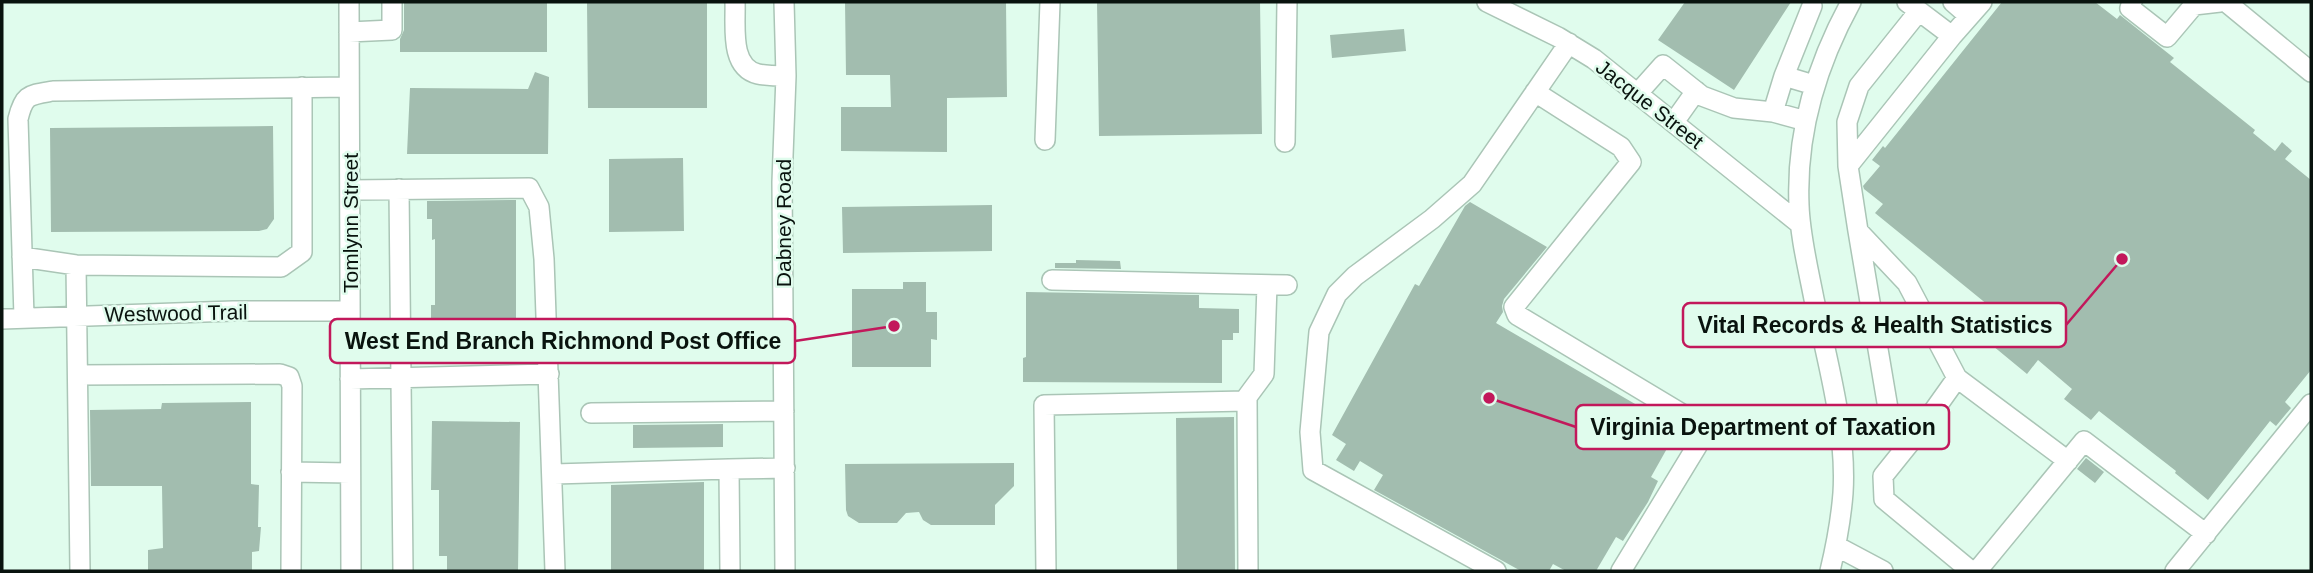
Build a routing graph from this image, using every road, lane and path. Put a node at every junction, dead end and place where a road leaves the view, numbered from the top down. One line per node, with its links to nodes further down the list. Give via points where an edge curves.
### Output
1 (349, 2): 17 (street, Tomlynn Street)
2 (392, 2): 17 (street, via 392,30)
3 (735, 2): 21 (street, via 738,56 743,66 756,74)
4 (784, 2): 21 (street, Dabney Road)
5 (1050, 2): 32 (street)
6 (1287, 2): 33 (street)
7 (1851, 2): 16 (street)
8 (1953, 2): 15 (street)
9 (2132, 2): 10 (street, via 2130,8 2167,37 2194,5)
10 (2220, 2)
11 (2226, 2): 20 (street)
12 (1494, 3): 19 (street, Jacque Street)
13 (1809, 4): 16 (street); 22 (street)
14 (1913, 6): 18 (street); 34 (street, via 1859,86 1846,122)
15 (1976, 9): 18 (street)
16 (1840, 23): 23 (street)
17 (349, 32): 25 (street, Tomlynn Street)
18 (1952, 36): 34 (street)
19 (1569, 43): 27 (street); 28 (street, Jacque Street)
20 (2311, 72)
21 (786, 76): 55 (street, Dabney Road, via 782,182)
22 (1784, 76): 23 (street); 29 (street)
23 (1814, 85): 30 (street)
24 (302, 87): 25 (street); 39 (street, via 53,90 28,96 18,119); 40 (street, via 302,252 281,267)
25 (349, 87): 36 (street, Tomlynn Street)
26 (1696, 91): 28 (street, via 1663,65); 29 (street, via 1734,108); 31 (street)
27 (1535, 92): 77 (street, via 1472,184 1337,294 1319,332 1310,432 1313,470); 78 (street, via 1621,146 1631,162 1514,307 1517,315 1687,417 1701,431 1697,446)
28 (1638, 93): 31 (street, Jacque Street)
29 (1773, 111): 30 (street)
30 (1806, 121): 37 (street, via 1798,185)
31 (1674, 122): 37 (street, Jacque Street)
32 (1045, 140)
33 (1285, 142)
34 (1848, 166): 38 (street)
35 (399, 189): 36 (street); 48 (street, via 529,188 539,207); 50 (street)
36 (350, 190): 44 (street, Tomlynn Street)
37 (1800, 224): 59 (street)
38 (1858, 231): 52 (street, via 1907,283); 58 (street)
39 (22, 257): 40 (street); 46 (street)
40 (76, 265): 45 (street)
41 (1052, 280): 42 (street)
42 (1267, 285): 43 (street); 53 (street, via 1264,374)
43 (1287, 285)
44 (350, 311): 45 (street, Westwood Trail); 51 (street, Tomlynn Street)
45 (78, 315): 46 (street, Westwood Trail); 49 (street)
46 (24, 317): 47 (street, Westwood Trail)
47 (2, 319)
48 (550, 374): 50 (street); 65 (street)
49 (78, 375): 63 (street, via 289,377); 68 (street)
50 (402, 378): 51 (street); 71 (street)
51 (350, 379): 64 (street, Tomlynn Street)
52 (1957, 379): 57 (street); 60 (street)
53 (1247, 401): 75 (street, via 1044,404); 76 (street)
54 (2311, 404): 66 (street)
55 (785, 411): 56 (street); 61 (street, Dabney Road)
56 (591, 413)
57 (1920, 430): 58 (street); 81 (street, via 1883,476 1884,499)
58 (1892, 432): 59 (street)
59 (1840, 437): 67 (street, via 1843,494)
60 (2068, 461): 66 (street, via 2084,441); 82 (street)
61 (785, 468): 62 (street); 74 (street, Dabney Road)
62 (729, 470): 65 (street); 73 (street)
63 (291, 472): 64 (street); 69 (street)
64 (350, 473): 70 (street, Tomlynn Street)
65 (554, 474): 72 (street)
66 (2206, 534): 83 (street)
67 (1836, 546): 79 (street); 80 (street)
68 (80, 571)
69 (291, 571)
70 (351, 571)
71 (403, 571)
72 (555, 571)
73 (730, 571)
74 (785, 571)
75 (1046, 571)
76 (1248, 571)
77 (1496, 571)
78 (1621, 571)
79 (1830, 571)
80 (1883, 571)
81 (1971, 571)
82 (1977, 571)
83 (2175, 571)

